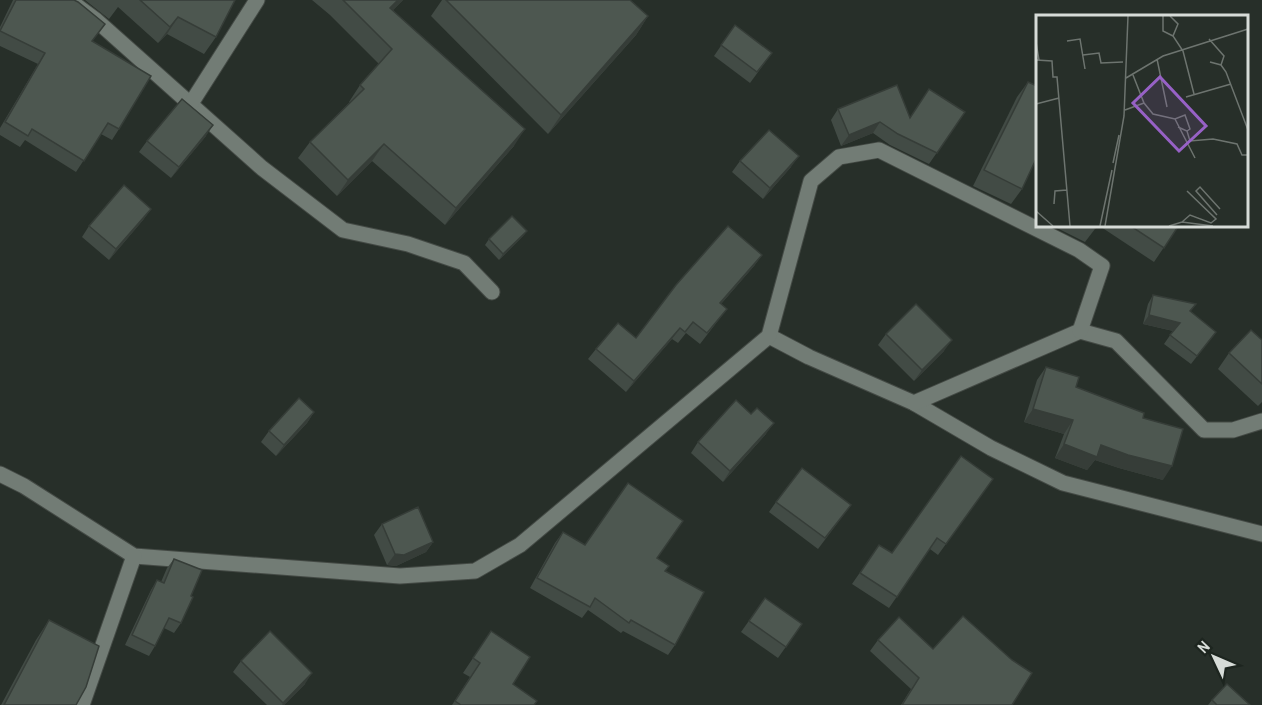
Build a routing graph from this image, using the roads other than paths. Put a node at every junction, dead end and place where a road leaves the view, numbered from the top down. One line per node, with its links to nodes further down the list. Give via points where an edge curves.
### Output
1 (69, 0): 3 (street)
2 (257, 0): 3 (street)
3 (190, 105): 4 (street, via 262,168 343,230 408,244 464,263)
4 (492, 292)
5 (1080, 331): 6 (street, via 1102,266 1079,250 879,150 839,157 811,181); 7 (street); 8 (street, via 1116,341 1204,430 1233,430)
6 (769, 336): 7 (street); 11 (street, via 520,545 475,571 400,576)
7 (914, 403): 10 (street, via 991,448 1063,483)
8 (1262, 421)
9 (0, 474): 11 (street)
10 (1262, 534)
11 (134, 556): 12 (street)
12 (82, 705)

